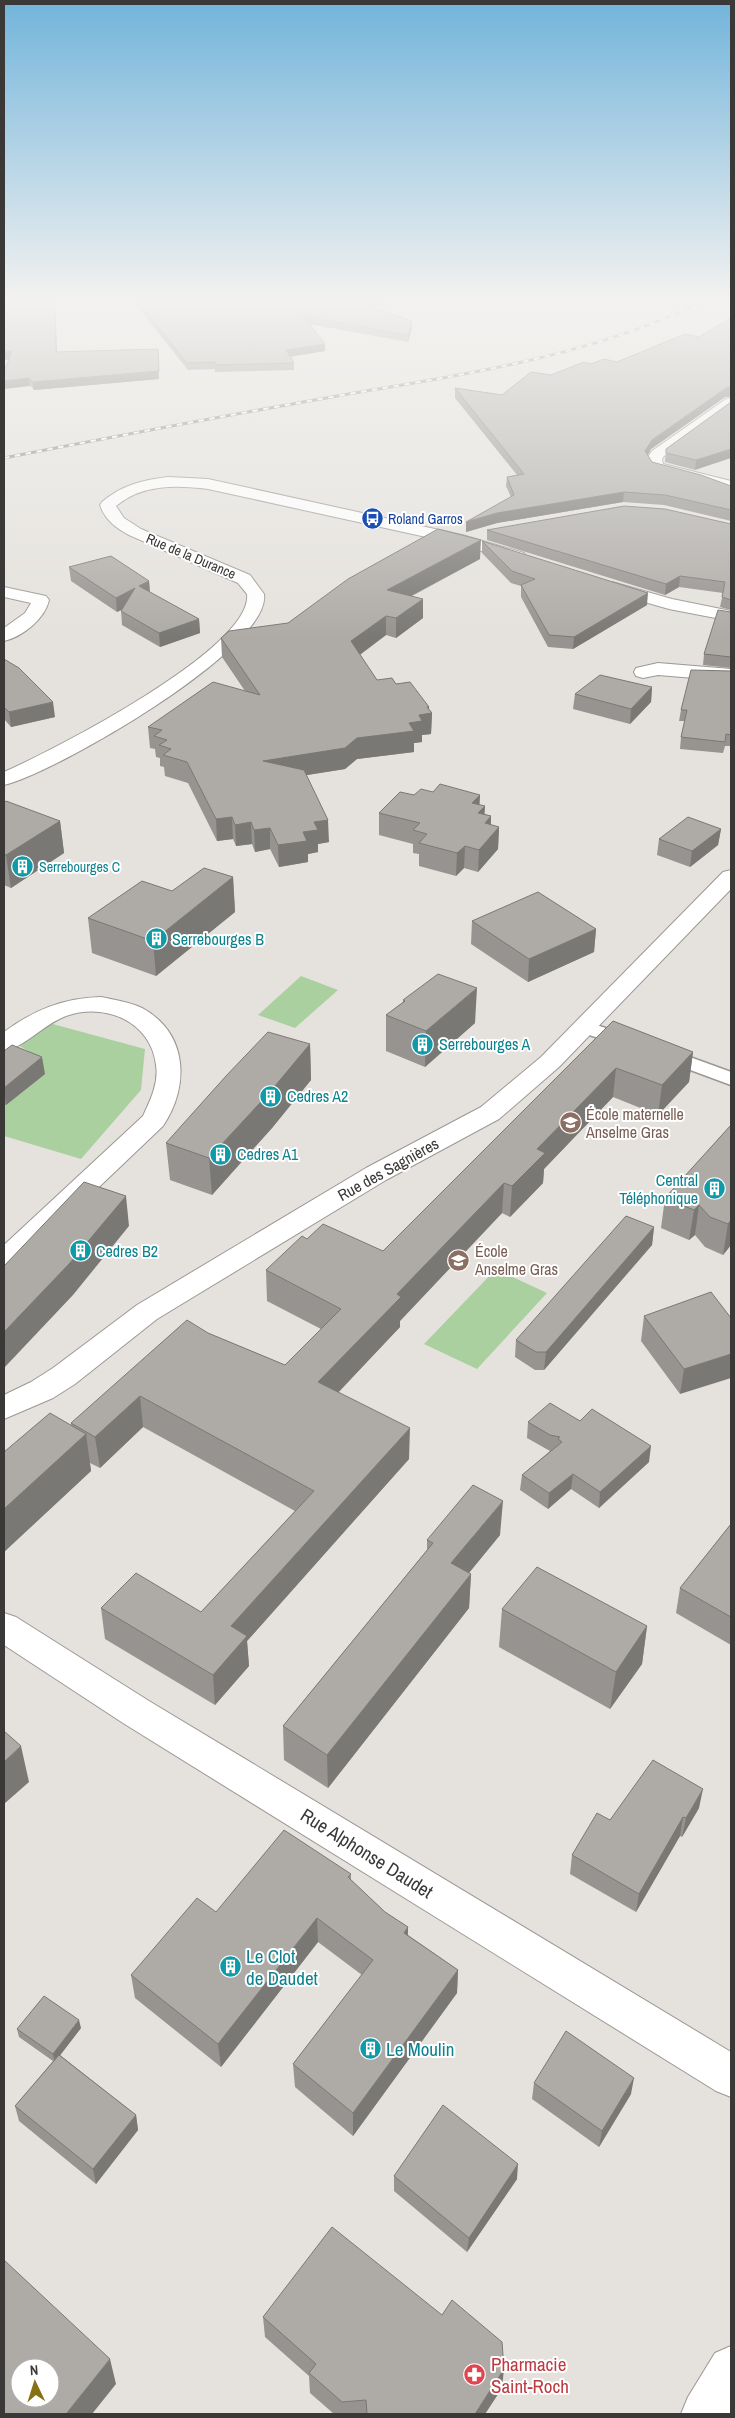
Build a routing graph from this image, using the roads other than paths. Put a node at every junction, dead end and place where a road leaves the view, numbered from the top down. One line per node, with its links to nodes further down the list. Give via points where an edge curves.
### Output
1 (716, 413): 2 (street, via 657,454 654,460 657,467)
2 (731, 486)
3 (488, 532): 4 (street)
4 (462, 540): 5 (street); 12 (street, Rue de la Durance, via 192,481 146,485 116,496 108,505 110,514 136,532 244,579 254,589 254,610 220,649 196,670 130,715 80,744)
5 (537, 563)
6 (594, 581): 8 (street, via 669,604)
7 (4, 592): 9 (street, via 40,600 35,612)
8 (731, 616)
9 (4, 636)
10 (643, 672): 11 (street, via 658,669)
11 (731, 675)
12 (4, 779)
13 (731, 877): 14 (street, Rue des Sagnières)
14 (584, 1027): 16 (street); 18 (street, Rue des Sagnières, via 531,1079 490,1113 376,1174 154,1307 64,1376)
15 (4, 1044): 17 (street, via 40,1018 68,1008 100,1004 133,1011 150,1023 164,1040 170,1066 167,1091 154,1120)
16 (731, 1079)
17 (4, 1261)
18 (4, 1408)
19 (4, 1627): 20 (street, Rue Alphonse Daudet, via 136,1712)
20 (731, 2076)
21 (731, 2369): 22 (street)
22 (705, 2414)

